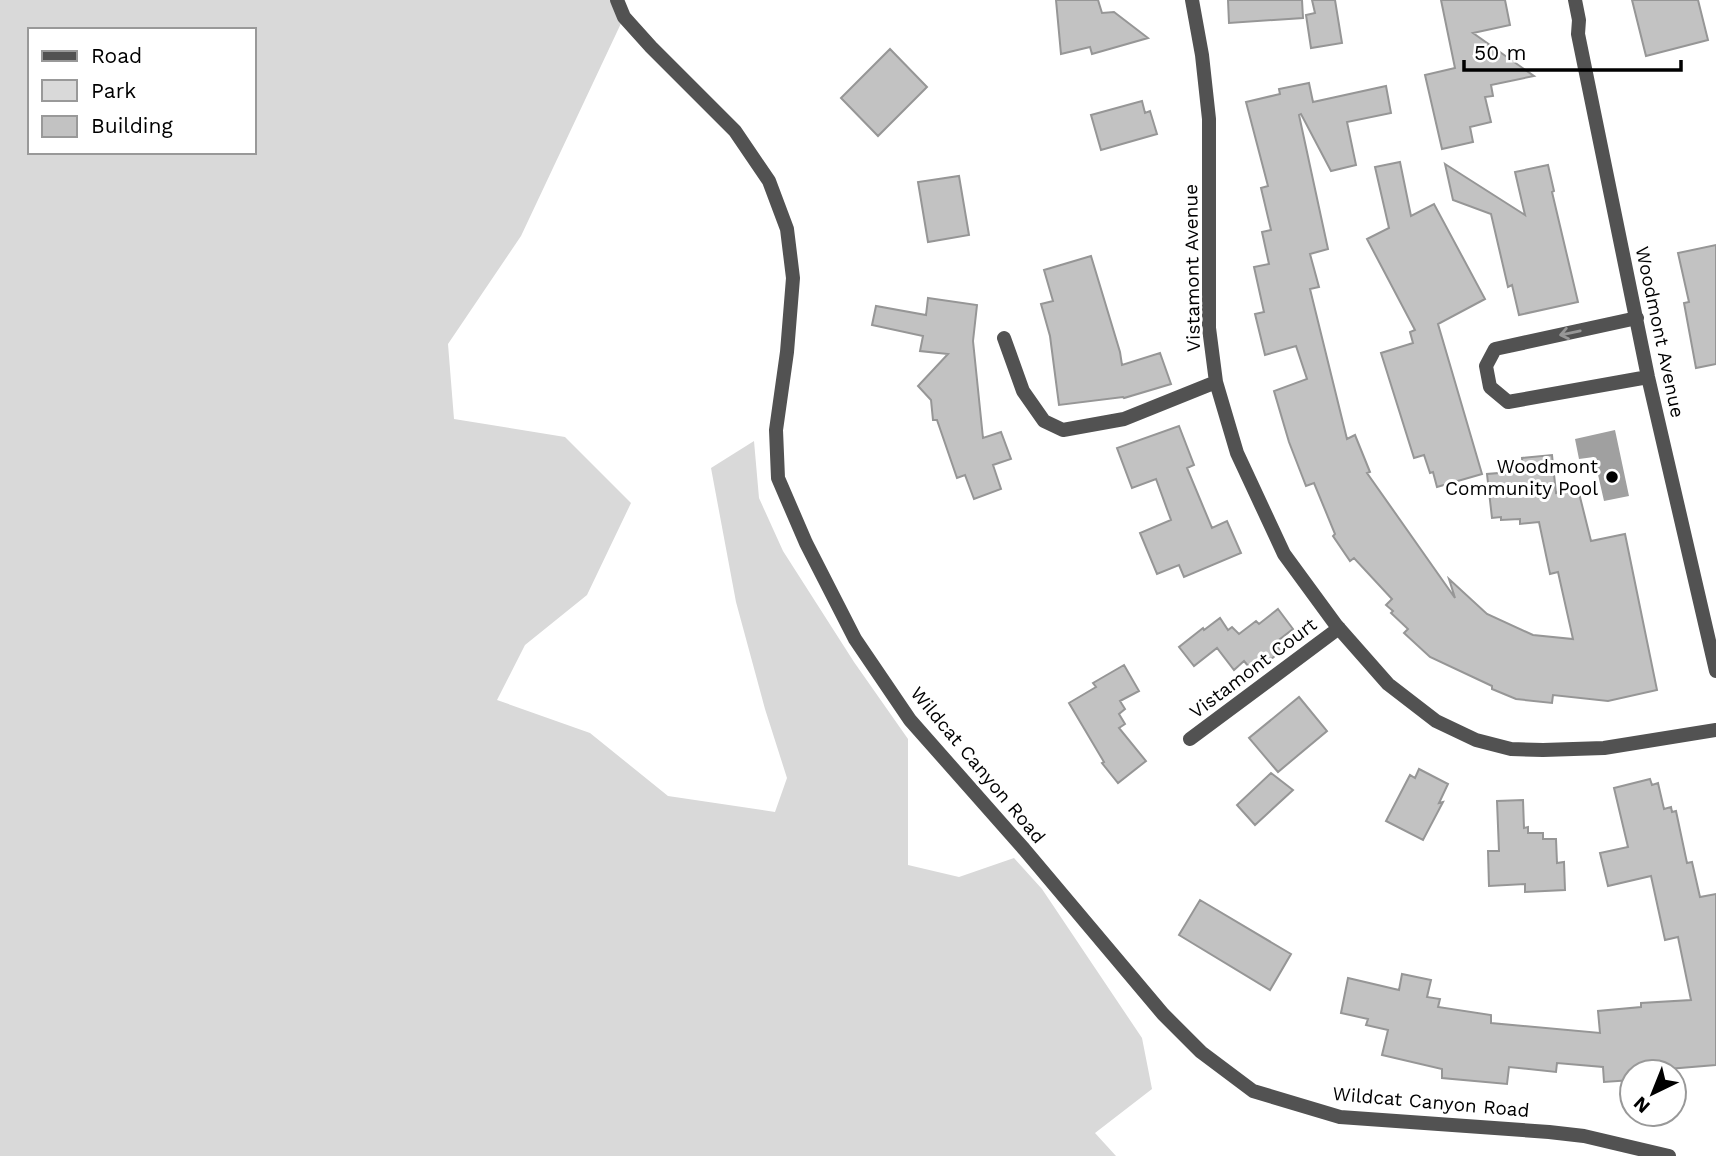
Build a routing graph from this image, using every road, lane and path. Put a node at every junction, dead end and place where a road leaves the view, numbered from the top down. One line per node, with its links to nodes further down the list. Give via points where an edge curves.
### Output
1 (617, 0): 12 (street, Wildcat Canyon Road, via 624,17 651,47 735,131 769,181 788,229 793,278 776,430 778,478 855,639 910,720 1163,1014 1201,1052 1253,1090 1340,1117 1584,1136)
2 (1192, 0): 7 (street, Vistamont Avenue, via 1209,119 1209,328)
3 (1575, 0): 4 (street, Woodmont Avenue, via 1578,34)
4 (1637, 318): 6 (street, Woodmont Avenue); 6 (street, one-way to 6, via 1495,349 1486,366 1490,387 1508,402)
5 (1004, 338): 7 (street, via 1023,391 1044,421 1063,430 1124,419)
6 (1648, 377): 9 (street, Woodmont Avenue)
7 (1216, 382): 8 (street, Vistamont Avenue, via 1237,453 1284,554)
8 (1339, 628): 10 (street, Vistamont Avenue, via 1388,684 1436,721 1476,740 1511,749 1604,748); 11 (street, Vistamont Court)
9 (1716, 671)
10 (1716, 730)
11 (1190, 739)
12 (1669, 1156)

